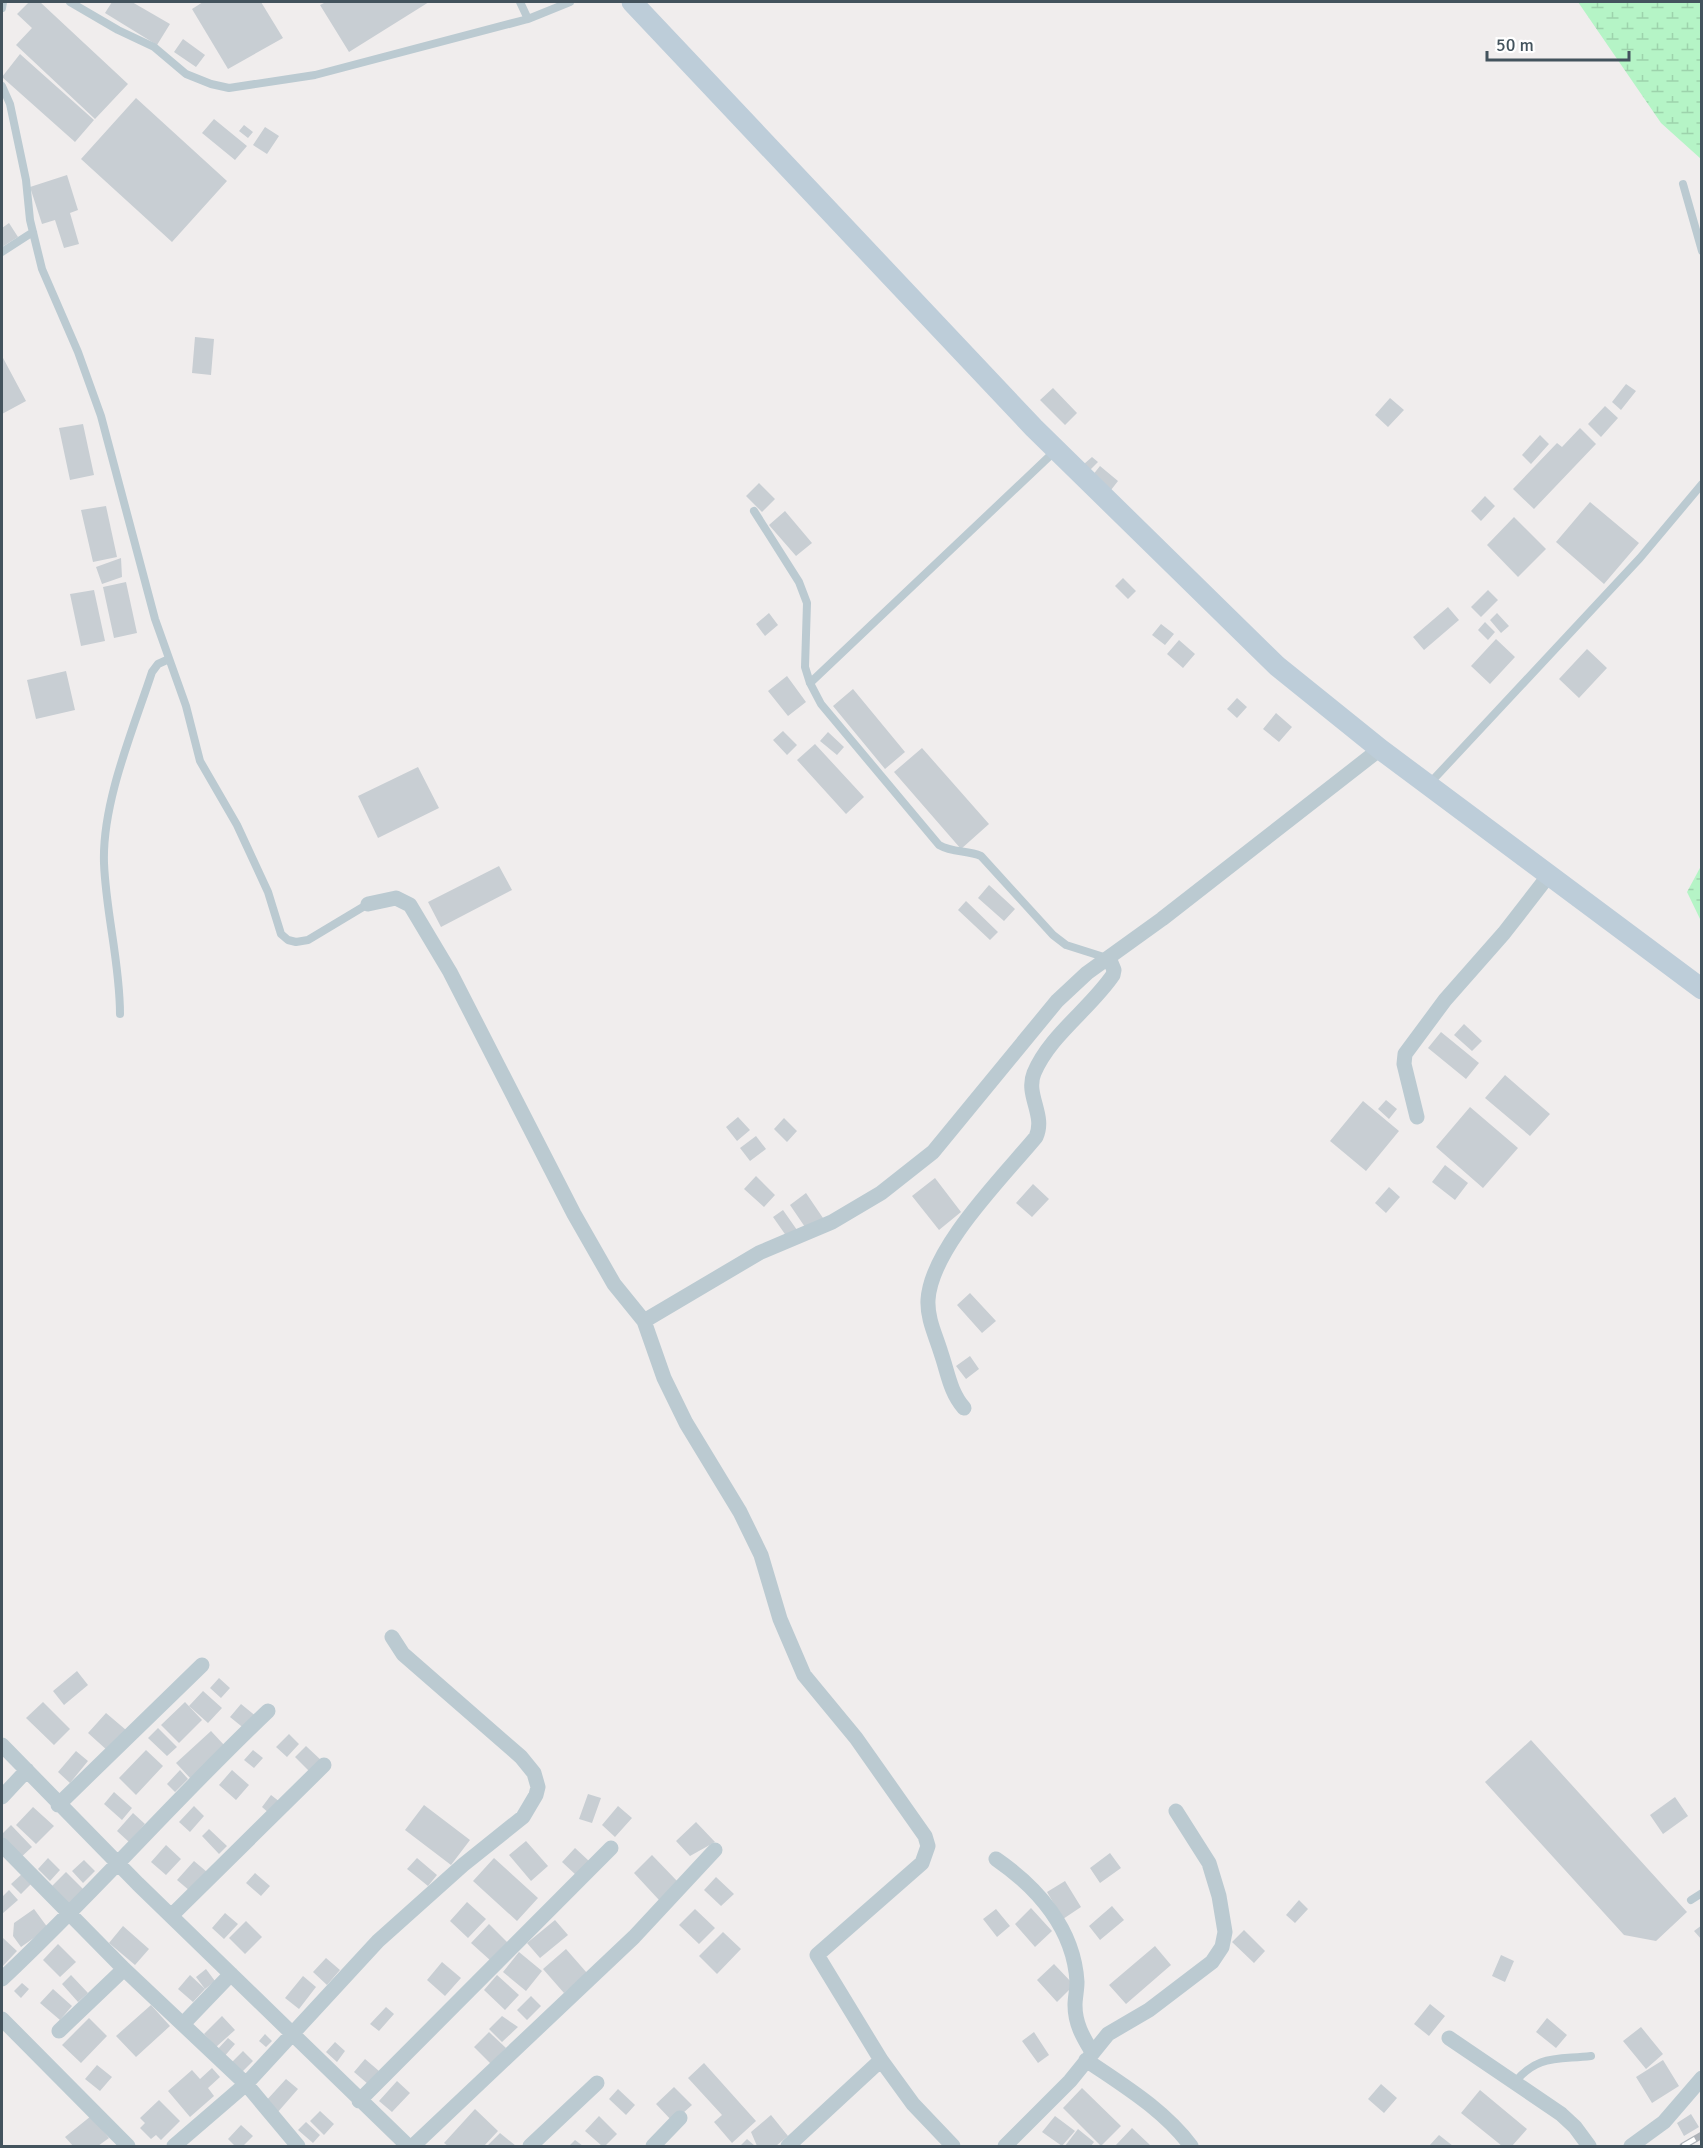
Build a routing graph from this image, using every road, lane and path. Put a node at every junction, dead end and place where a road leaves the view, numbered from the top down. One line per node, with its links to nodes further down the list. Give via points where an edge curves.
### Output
1 (3, 2): 6 (lane)
2 (70, 2): 7 (lane, via 154,47 186,74 229,88 315,75)
3 (519, 2): 7 (lane)
4 (570, 2): 7 (lane)
5 (632, 2): 13 (street)
6 (2, 8)
7 (528, 19)
8 (2, 86): 10 (lane, via 26,180)
9 (1683, 184): 11 (lane)
10 (33, 232): 12 (lane); 16 (lane, via 42,269 101,416)
11 (1701, 250)
12 (2, 252)
13 (1056, 450): 17 (lane); 18 (street, via 1277,666)
14 (1701, 484): 19 (lane, via 1632,567)
15 (754, 511): 17 (lane, via 799,582 807,603 805,667)
16 (169, 658): 21 (lane, via 200,761 246,844 268,892 281,934 296,942 308,940); 24 (lane, via 152,672 108,823 104,862 120,984)
17 (810, 683): 22 (lane, via 821,704 939,845 981,856 1053,935 1066,945)
18 (1380, 748): 19 (street); 22 (street)
19 (1429, 784): 20 (street)
20 (1549, 875): 23 (street); 25 (street, via 1405,1054)
21 (368, 904): 26 (street, via 396,898 410,905 450,972 574,1214 615,1284)
22 (1109, 958): 26 (street, via 1057,1001 933,1152 881,1193 832,1221 759,1253); 27 (street, via 1113,975 1046,1052 1034,1073 1031,1083 1040,1128 1036,1137 944,1251 930,1285 930,1320 949,1382)
23 (1701, 989)
24 (120, 1014)
25 (1417, 1117)
26 (644, 1321): 56 (street, via 664,1378 686,1423 717,1470 761,1555 780,1619 804,1675 856,1738 925,1836 928,1846 922,1863 817,1955)
27 (964, 1408)
28 (392, 1637): 52 (street, via 403,1654 521,1757 534,1773 536,1795 523,1817 378,1941)
29 (202, 1665): 35 (street)
30 (268, 1711): 41 (street)
31 (2, 1744): 33 (street)
32 (324, 1765): 45 (street)
33 (27, 1770): 34 (street); 35 (street)
34 (2, 1797)
35 (58, 1805): 41 (street)
36 (1176, 1811): 54 (street, via 1209,1863 1225,1932 1222,1947 1212,1962 1149,2010 1119,2025)
37 (2, 1845): 44 (street)
38 (611, 1848): 61 (street)
39 (715, 1850): 68 (street, via 634,1936)
40 (996, 1859): 54 (street, via 1038,1894 1057,1917 1077,1982 1077,2024)
41 (116, 1862): 44 (street); 45 (street)
42 (1701, 1893): 43 (lane)
43 (1691, 1900)
44 (70, 1915): 46 (street); 48 (street)
45 (171, 1916): 47 (street)
46 (124, 1969): 50 (street); 51 (street)
47 (231, 1974): 50 (street); 52 (street)
48 (2, 1979)
49 (2, 2019): 64 (street)
50 (183, 2024): 59 (street)
51 (59, 2031)
52 (292, 2034): 59 (street); 61 (street)
53 (1449, 2038): 60 (street)
54 (1089, 2056): 63 (street, via 1148,2101); 73 (street, via 1070,2081)
55 (1591, 2056): 60 (lane, via 1537,2062 1527,2067)
56 (881, 2060): 71 (street); 72 (street, via 913,2104)
57 (1701, 2078): 75 (street, via 1664,2122)
58 (597, 2083): 69 (street)
59 (246, 2084): 65 (street); 66 (street)
60 (1514, 2084): 74 (street, via 1561,2114)
61 (359, 2101): 67 (street)
62 (680, 2118): 70 (street)
63 (1184, 2144)
64 (128, 2146)
65 (174, 2146)
66 (298, 2146)
67 (408, 2146)
68 (413, 2146)
69 (530, 2146)
70 (653, 2146)
71 (788, 2146)
72 (953, 2146)
73 (1005, 2146)
74 (1589, 2146)
75 (1631, 2146)

